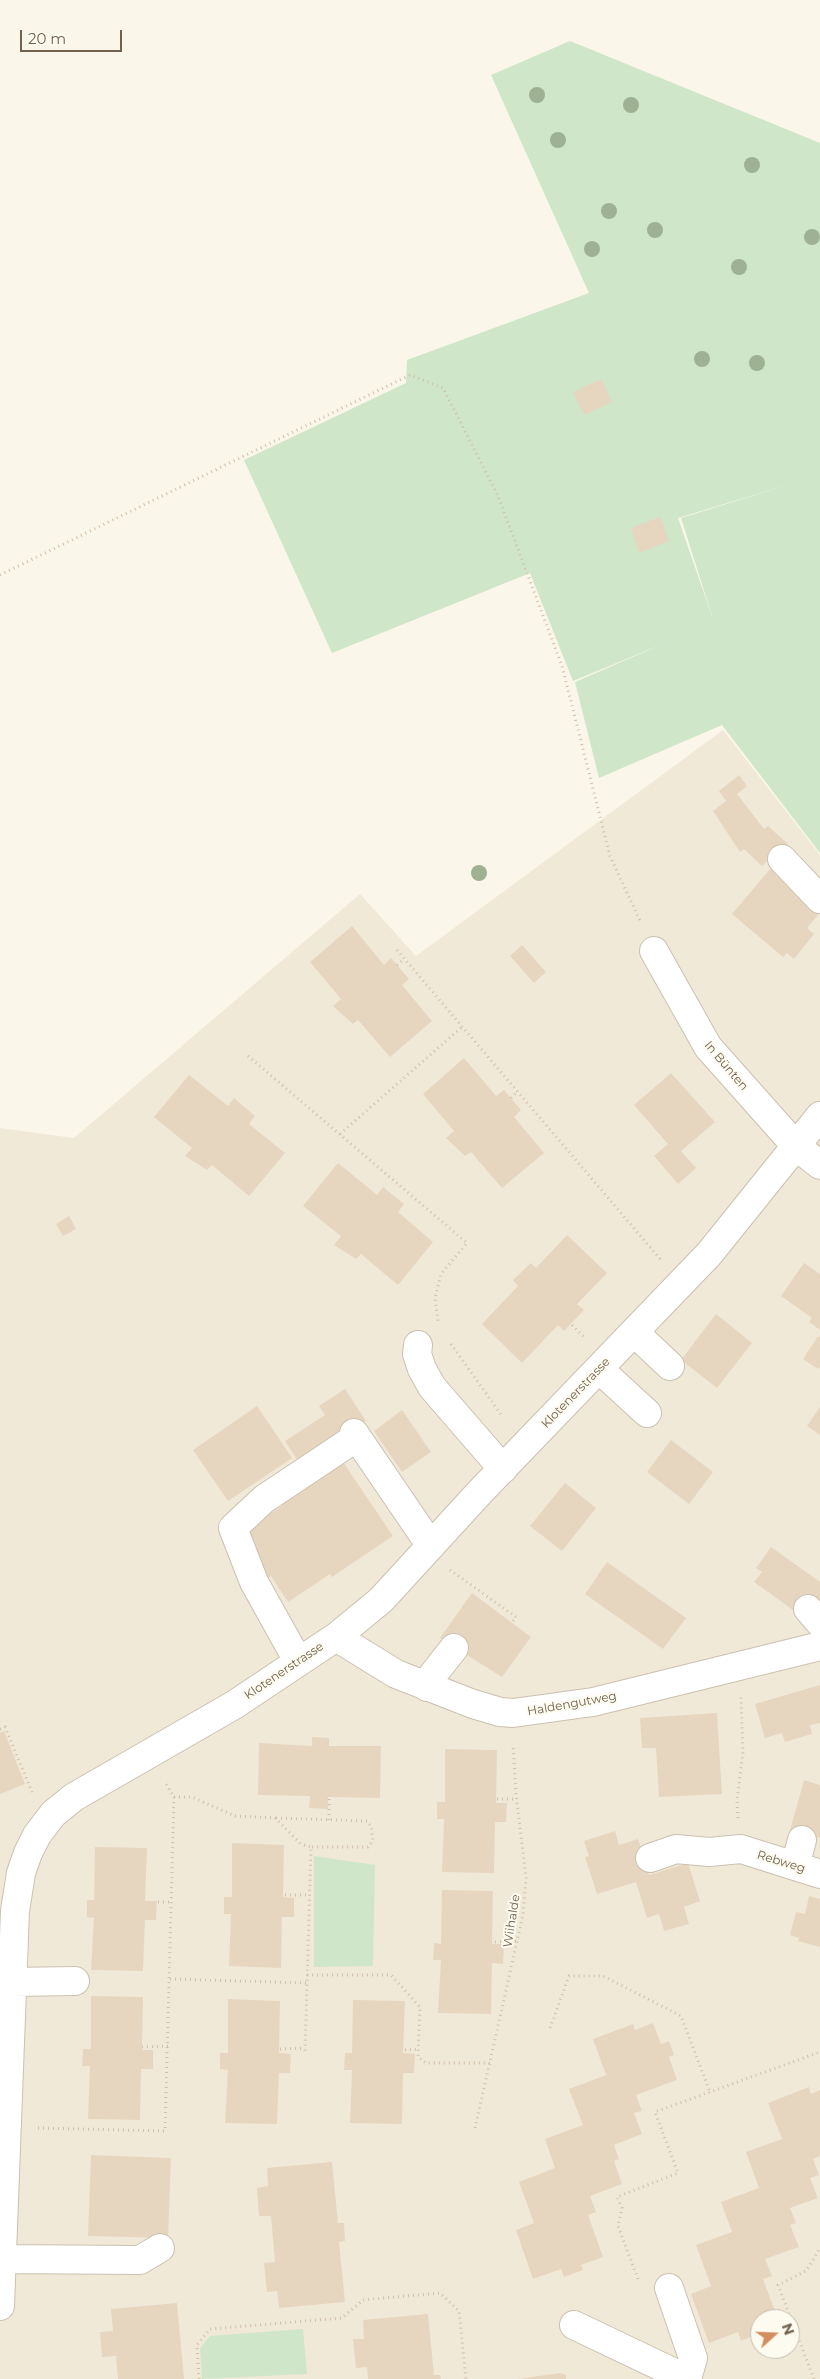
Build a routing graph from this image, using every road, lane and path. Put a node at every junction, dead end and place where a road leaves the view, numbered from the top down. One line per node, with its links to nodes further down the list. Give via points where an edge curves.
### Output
1 (0, 575): 5 (path, via 410,375 443,388 498,496 562,666 610,856)
2 (782, 859): 3 (street)
3 (820, 898)
4 (397, 950): 6 (path)
5 (654, 951): 14 (street, In Bünten, via 708,1047)
6 (404, 959): 7 (path); 8 (path)
7 (397, 965)
8 (462, 1027): 10 (path); 13 (path)
9 (248, 1056): 13 (path)
10 (518, 1092): 11 (path); 16 (path)
11 (511, 1098)
12 (820, 1116): 14 (street, Klotenerstrasse)
13 (340, 1134): 17 (path, via 467,1243 441,1274 435,1298)
14 (796, 1146): 15 (street, In Bünten); 16 (street, Klotenerstrasse)
15 (820, 1165)
16 (683, 1282): 18 (street, Klotenerstrasse)
17 (440, 1328)
18 (634, 1332): 21 (street); 22 (street, Klotenerstrasse)
19 (445, 1336): 24 (path)
20 (418, 1345): 25 (street, via 422,1369 432,1387)
21 (670, 1366)
22 (599, 1369): 23 (street); 24 (street, Klotenerstrasse)
23 (647, 1413)
24 (524, 1447): 25 (street, Klotenerstrasse)
25 (503, 1470): 26 (street, Klotenerstrasse)
26 (431, 1546): 29 (street, Klotenerstrasse, via 381,1600); 32 (street, via 355,1435 264,1498 233,1528 254,1582)
27 (453, 1572): 28 (path, via 516,1617)
28 (512, 1622)
29 (336, 1637): 32 (street, Klotenerstrasse); 34 (street, Haldengutweg, via 380,1666)
30 (820, 1646): 33 (street, Haldengutweg)
31 (454, 1648): 34 (street)
32 (298, 1661): 37 (street, Klotenerstrasse, via 234,1704)
33 (740, 1667): 35 (street, Haldengutweg, via 593,1702); 47 (path, via 743,1752 736,1800)
34 (427, 1686): 35 (street, Haldengutweg, via 473,1704)
35 (513, 1713): 42 (path, Wiihalde)
36 (0, 1729): 38 (path, via 5,1727)
37 (149, 1753): 39 (path); 49 (street, Klotenerstrasse, via 62,1805 37,1836 28,1854)
38 (33, 1795)
39 (174, 1797): 43 (path, via 192,1797 235,1816); 54 (path)
40 (329, 1799): 44 (path)
41 (497, 1799): 42 (path)
42 (516, 1799): 55 (path, Wiihalde, via 526,1878)
43 (275, 1818): 44 (path); 46 (path, via 300,1844)
44 (329, 1820): 46 (path, via 367,1821 373,1840 368,1847)
45 (802, 1840): 50 (street)
46 (311, 1847): 52 (path)
47 (741, 1849): 48 (street, via 709,1852 676,1849); 50 (street, Rebweg)
48 (650, 1858)
49 (10, 1870): 60 (street, Klotenerstrasse, via 14,1911)
50 (808, 1870)
51 (284, 1895): 52 (path)
52 (309, 1895): 57 (path)
53 (158, 1902): 54 (path)
54 (171, 1902): 58 (path)
55 (518, 1941): 56 (path); 69 (path, Wiihalde)
56 (495, 1942)
57 (307, 1975): 61 (path); 67 (path, via 392,1975 420,2007)
58 (170, 1979): 61 (path); 63 (path)
59 (75, 1981): 60 (street)
60 (12, 1982): 75 (street, Klotenerstrasse)
61 (307, 1983): 65 (path, via 305,2050)
62 (550, 2028): 70 (path, via 569,1976 603,1976 681,2016)
63 (168, 2046): 64 (path); 71 (path, via 166,2131)
64 (142, 2047)
65 (280, 2049)
66 (405, 2050): 67 (path)
67 (418, 2050): 69 (path, via 418,2057 426,2063)
68 (820, 2052): 70 (path)
69 (490, 2064): 72 (path, Wiihalde)
70 (710, 2092): 76 (path, via 654,2112 678,2173 617,2197 622,2208 618,2226)
71 (32, 2128)
72 (475, 2128)
73 (160, 2248): 75 (street, via 140,2260)
74 (820, 2248): 83 (path, via 806,2271 778,2284)
75 (1, 2259): 78 (street, Klotenerstrasse)
76 (638, 2280)
77 (669, 2288): 82 (street, via 693,2358)
78 (0, 2306)
79 (574, 2325): 82 (street)
80 (199, 2379): 81 (path, via 197,2345 210,2329 342,2318 363,2300 440,2293 459,2311)
81 (466, 2379)
82 (687, 2379)
83 (814, 2379)

